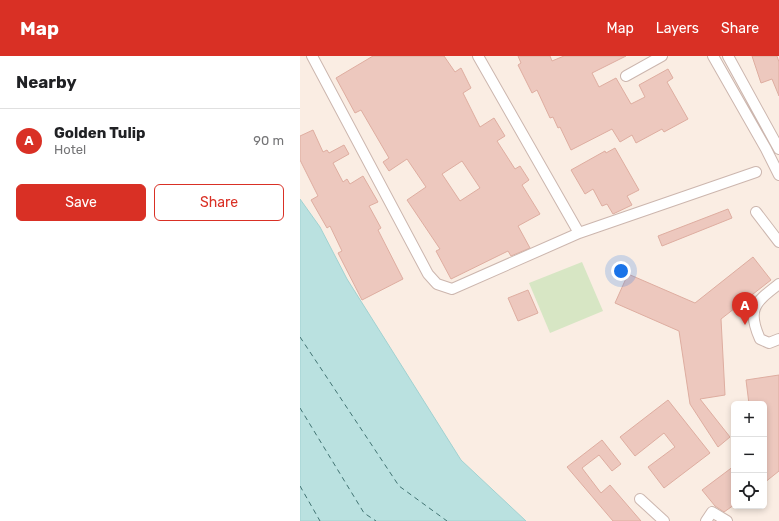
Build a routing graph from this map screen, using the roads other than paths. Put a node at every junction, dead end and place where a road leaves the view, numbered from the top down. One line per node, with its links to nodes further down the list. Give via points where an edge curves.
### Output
1 (312, 56): 12 (street, via 428,274 437,284 452,289)
2 (478, 56): 12 (street)
3 (662, 56): 6 (street)
4 (713, 56): 8 (street)
5 (728, 56): 7 (street)
6 (626, 76)
7 (778, 146): 8 (street)
8 (766, 149): 10 (street)
9 (756, 172): 12 (street)
10 (779, 175)
11 (756, 212): 13 (street)
12 (579, 233)
13 (778, 237)
14 (779, 284): 15 (street, via 758,301 753,316 760,338 770,343)
15 (779, 339)
16 (640, 499): 17 (street)
17 (664, 521)
18 (706, 521): 19 (street, via 712,512)
19 (727, 521)

